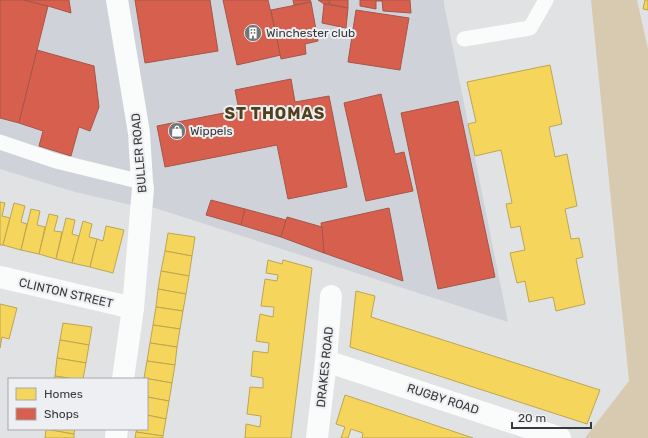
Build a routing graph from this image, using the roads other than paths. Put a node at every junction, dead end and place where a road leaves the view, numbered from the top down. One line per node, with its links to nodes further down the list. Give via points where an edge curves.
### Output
1 (117, 0): 5 (street, BULLER ROAD, via 139,133)
2 (546, 0): 3 (lane, via 530,28)
3 (464, 39)
4 (0, 142): 5 (lane, via 56,161)
5 (142, 182): 8 (street, BULLER ROAD, via 144,188)
6 (0, 277): 8 (street, CLINTON STREET)
7 (331, 296): 9 (street, DRAKES ROAD)
8 (133, 308): 10 (street, BULLER ROAD)
9 (326, 360): 11 (street, DRAKES ROAD); 12 (street, RUGBY ROAD)
10 (123, 378)
11 (317, 438)
12 (560, 438)

